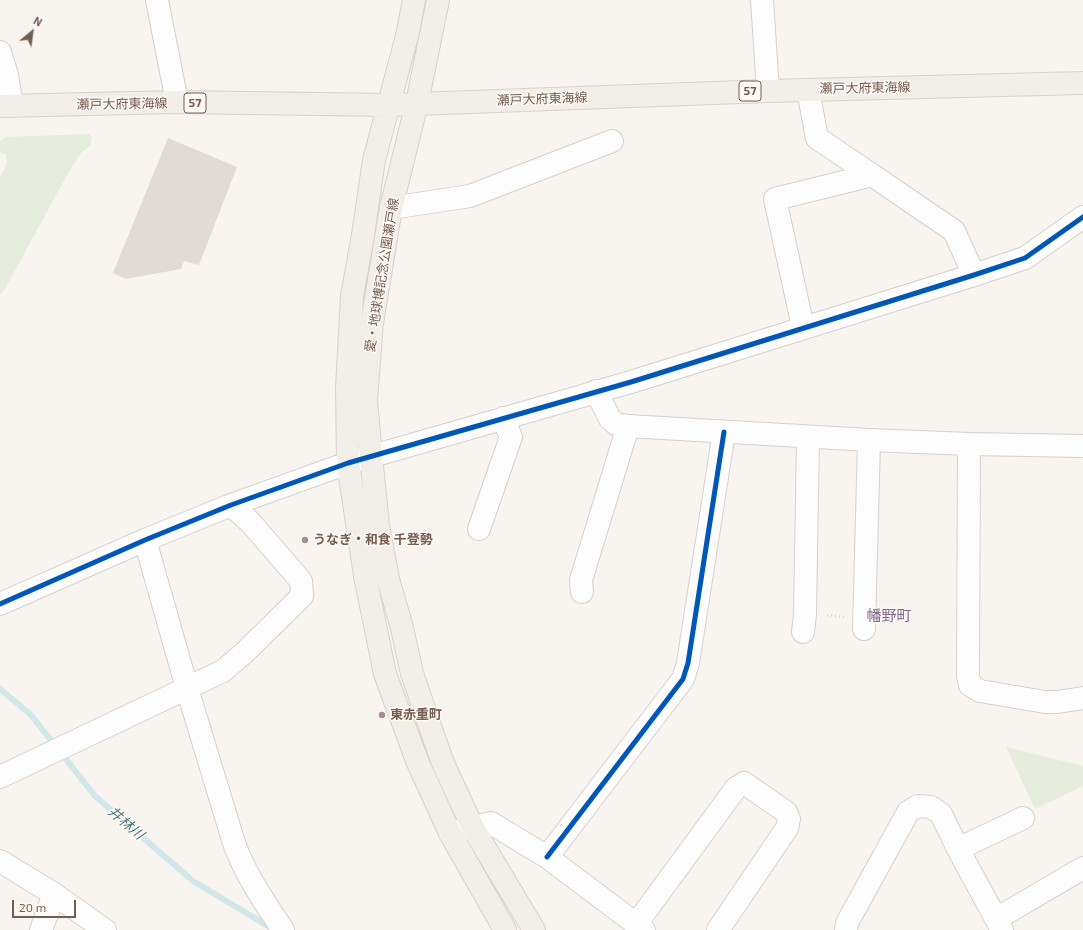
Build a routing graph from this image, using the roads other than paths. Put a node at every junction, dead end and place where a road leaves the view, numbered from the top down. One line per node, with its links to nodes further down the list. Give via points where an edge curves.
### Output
1 (157, 0): 9 (street)
2 (414, 0): 11 (main road, 愛・地球博記念公園瀬戸線)
3 (438, 0): 10 (main road, 愛・地球博記念公園瀬戸線)
4 (762, 0): 8 (street)
5 (0, 52): 12 (street, via 7,75)
6 (1083, 83): 7 (main road, 瀬戸大府東海線 / 57)
7 (808, 90): 8 (main road, 瀬戸大府東海線 / 57); 14 (street, via 817,138)
8 (768, 91): 10 (main road, 瀬戸大府東海線 / 57)
9 (177, 102): 11 (main road, 瀬戸大府東海線 / 57); 12 (main road, 瀬戸大府東海線 / 57)
10 (417, 103): 11 (main road, 瀬戸大府東海線 / 57); 15 (main road, 愛・地球博記念公園瀬戸線)
11 (389, 104): 28 (main road, 愛・地球博記念公園瀬戸線, via 374,160 352,296 347,387)
12 (6, 106)
13 (612, 141): 15 (street, via 470,196)
14 (872, 175): 17 (street, via 954,231); 18 (street, via 775,199)
15 (391, 208): 27 (main road, 愛・地球博記念公園瀬戸線, via 372,323 366,400)
16 (1083, 216): 17 (street, via 1024,258)
17 (974, 275): 18 (street)
18 (804, 327): 19 (street)
19 (596, 391): 20 (street); 21 (street, via 610,419 616,424)
20 (503, 418): 27 (street); 30 (street, via 511,437)
21 (628, 426): 22 (street); 32 (street, via 581,580)
22 (724, 432): 23 (street); 43 (street, via 688,663 683,679)
23 (808, 437): 24 (street); 34 (street)
24 (869, 440): 25 (street); 35 (street)
25 (969, 444): 26 (street); 37 (street, via 970,685 980,691 1045,702)
26 (1083, 446)
27 (371, 456): 28 (street); 40 (main road, 愛・地球博記念公園瀬戸線, via 378,525 388,579 412,673 443,762)
28 (348, 463): 29 (street); 41 (main road, 愛・地球博記念公園瀬戸線, via 364,576 385,674 418,763)
29 (231, 505): 31 (street); 36 (street, via 251,523 301,581 302,596 223,671)
30 (479, 529)
31 (145, 540): 33 (street); 36 (street)
32 (582, 592)
33 (0, 604)
34 (804, 622)
35 (865, 624)
36 (187, 688): 38 (street); 51 (street, via 239,859)
37 (1083, 698)
38 (0, 777)
39 (1023, 818): 42 (street)
40 (473, 828): 41 (street); 43 (street, via 491,823); 53 (main road, 愛・地球博記念公園瀬戸線)
41 (450, 833): 52 (main road, 愛・地球博記念公園瀬戸線)
42 (958, 849): 47 (street); 55 (street, via 941,814 931,807 918,806 908,812 847,923)
43 (547, 857): 48 (street)
44 (0, 861): 46 (street)
45 (1083, 868): 47 (street)
46 (54, 894): 49 (street); 50 (street)
47 (999, 924)
48 (640, 927): 54 (street, via 736,788 744,783 786,812 789,819 787,828)
49 (41, 930)
50 (105, 930)
51 (283, 930)
52 (505, 930)
53 (534, 930)
54 (718, 930)
55 (846, 930)

